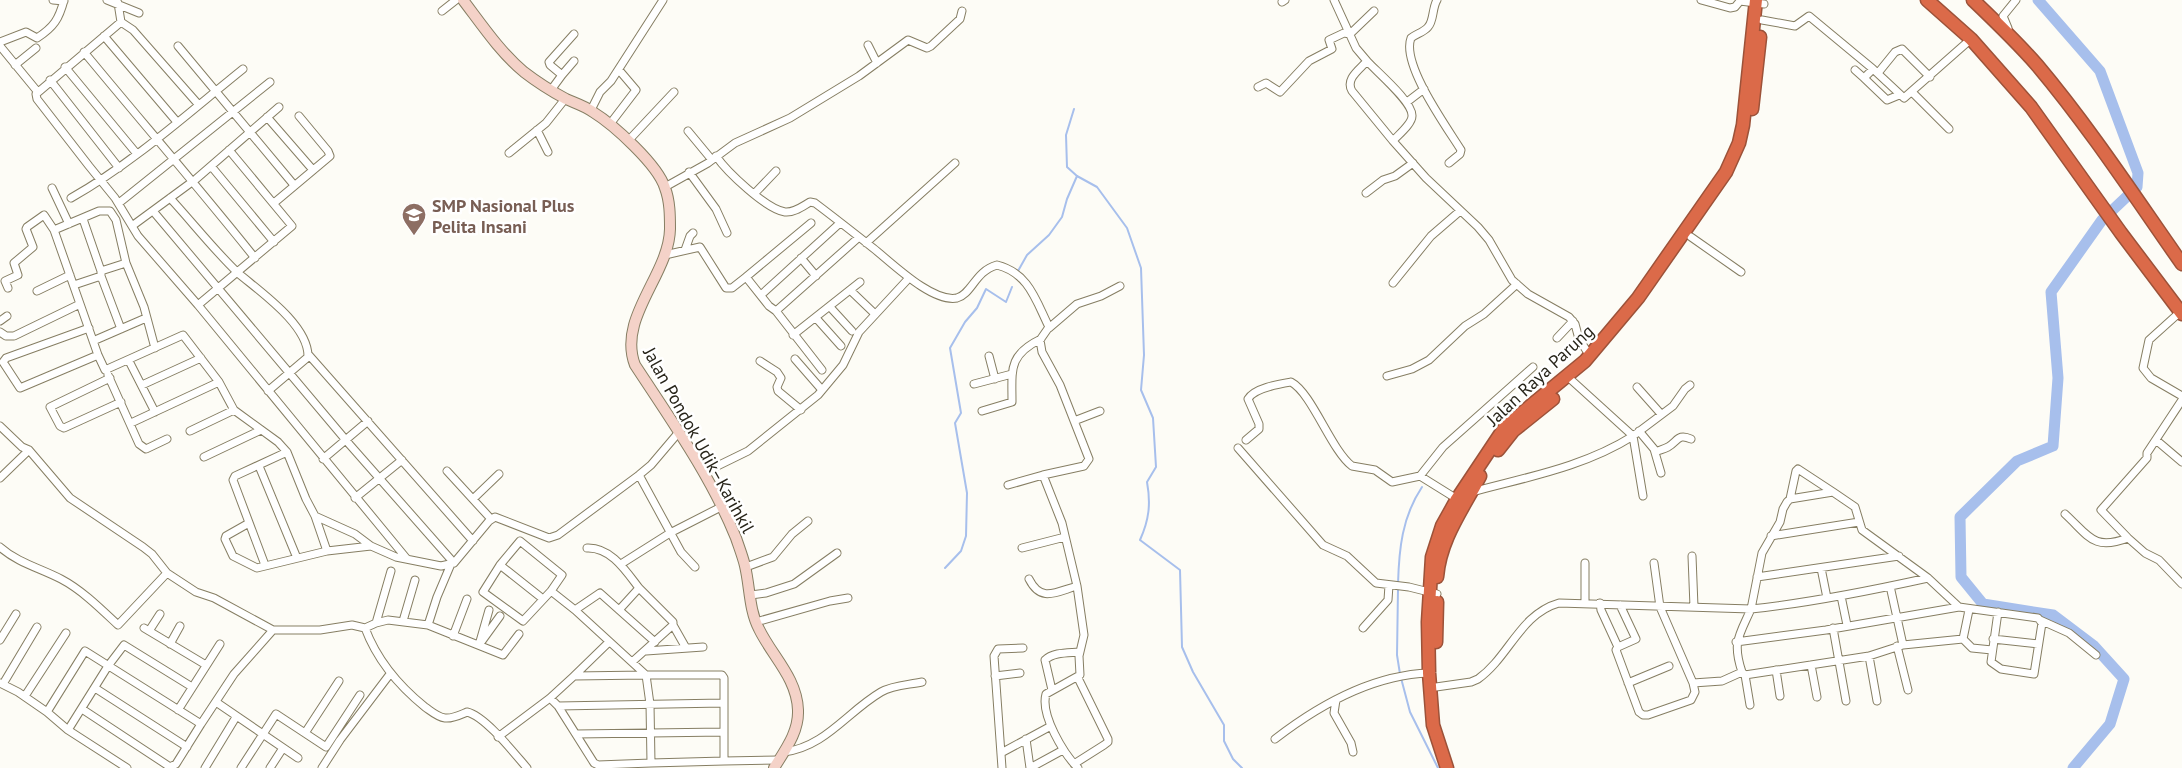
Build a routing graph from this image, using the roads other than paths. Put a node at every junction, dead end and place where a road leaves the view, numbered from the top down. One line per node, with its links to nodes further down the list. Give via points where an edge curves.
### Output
1 (53, 0): 2 (street)
2 (64, 0): 27 (street, via 59,18 37,38 26,32)
3 (107, 0): 14 (street)
4 (456, 0): 16 (street)
5 (463, 0): 49 (street, Jalan Pondok Udik–Karihkil, via 511,60)
6 (663, 0): 39 (street)
7 (1334, 0): 24 (street)
8 (1436, 0): 48 (street, via 1430,25 1409,41 1415,72)
9 (1701, 0): 10 (street, via 1730,8)
10 (1740, 0): 15 (street)
11 (1927, 0): 26 (highway)
12 (1973, 0): 22 (highway)
13 (2016, 0): 22 (street, via 2003,16 2009,29)
14 (118, 2): 19 (street); 21 (street)
15 (1760, 2): 20 (highway, Jalan Raya Parung); 159 (highway, Jalan Raya Parung, via 1743,125 1734,156 1638,298)
16 (442, 11)
17 (1374, 11): 24 (street)
18 (962, 12): 35 (street, via 960,19 931,46 924,47 908,40)
19 (139, 13)
20 (1762, 20): 41 (street, via 1795,26 1810,16); 107 (highway, Jalan Raya Parung, via 1756,87 1741,158)
21 (121, 22): 25 (street); 57 (street, via 133,30)
22 (2006, 33): 116 (highway, via 2055,87)
23 (574, 34): 42 (street, via 549,62)
24 (1350, 34): 34 (street); 47 (street, via 1344,33 1329,40 1332,49 1307,62 1280,92 1266,83)
25 (104, 36): 32 (street); 63 (street)
26 (1971, 40): 43 (street); 138 (highway, via 2031,107)
27 (0, 42)
28 (868, 45): 35 (street)
29 (0, 46): 36 (street)
30 (178, 46): 51 (street)
31 (36, 48): 36 (street)
32 (84, 52): 37 (street); 69 (street)
33 (574, 61): 42 (street)
34 (1367, 61): 56 (street); 71 (street, via 1350,79 1350,86)
35 (877, 62): 76 (street, via 790,118)
36 (15, 65): 50 (street)
37 (65, 67): 45 (street); 75 (street)
38 (243, 69): 51 (street)
39 (618, 70): 59 (street, via 600,92); 64 (street, via 636,90)
40 (1855, 70): 44 (street)
41 (1875, 71): 43 (street, via 1902,49); 44 (street); 54 (street)
42 (562, 75): 49 (street)
43 (1930, 77): 53 (street)
44 (1864, 78): 54 (street, via 1887,100)
45 (50, 80): 50 (street); 82 (street)
46 (270, 82): 60 (street)
47 (1258, 87)
48 (1424, 89): 56 (street); 80 (street, via 1461,150)
49 (551, 90): 55 (street, Jalan Pondok Udik–Karihkil)
50 (37, 91): 87 (street, via 38,99)
51 (215, 91): 57 (street); 60 (street)
52 (674, 92): 70 (street)
53 (1912, 92): 54 (street, via 1904,98); 65 (street)
54 (1899, 95)
55 (566, 99): 59 (street, Jalan Pondok Udik–Karihkil); 66 (street)
56 (1407, 102): 71 (street, via 1412,119)
57 (198, 104): 63 (street)
58 (279, 107): 62 (street)
59 (591, 110): 64 (street, Jalan Pondok Udik–Karihkil)
60 (232, 113): 68 (street); 77 (street)
61 (299, 116): 83 (street, via 330,156)
62 (268, 117): 68 (street); 83 (street)
63 (177, 122): 69 (street)
64 (610, 124): 70 (street, Jalan Pondok Udik–Karihkil)
65 (1949, 129)
66 (537, 130): 73 (street); 74 (street)
67 (688, 131): 76 (street)
68 (249, 133): 72 (street); 88 (street)
69 (156, 139): 75 (street); 77 (street)
70 (628, 141): 89 (street, Jalan Pondok Udik–Karihkil, via 655,170)
71 (1393, 142): 79 (street)
72 (229, 150): 81 (street); 96 (street)
73 (548, 152)
74 (509, 153)
75 (137, 154): 82 (street)
76 (714, 158): 85 (street); 91 (street)
77 (173, 160): 86 (street); 95 (street)
78 (955, 163): 110 (street)
79 (1413, 163): 92 (street); 97 (street)
80 (1449, 163)
81 (211, 166): 86 (street); 109 (street)
82 (119, 168): 87 (street)
83 (312, 170): 88 (street)
84 (776, 171): 91 (street)
85 (689, 172): 89 (street); 106 (street, via 716,209)
86 (193, 181): 94 (street); 113 (street)
87 (101, 182): 93 (street); 95 (street)
88 (294, 185): 96 (street)
89 (665, 187): 112 (street, Jalan Pondok Udik–Karihkil, via 670,228)
90 (52, 188): 102 (street)
91 (755, 193): 101 (street, via 784,212 812,202)
92 (1366, 193)
93 (71, 198)
94 (170, 198): 98 (street); 117 (street)
95 (119, 203): 103 (street)
96 (274, 203): 109 (street, via 292,225)
97 (1460, 210): 125 (street, via 1431,236); 126 (street, via 1489,240)
98 (153, 211): 103 (street); 130 (street)
99 (83, 220): 102 (street); 115 (street, via 99,211 110,211 116,220); 119 (street)
100 (810, 223): 122 (street)
101 (840, 223): 108 (street); 114 (street)
102 (69, 224): 104 (street)
103 (132, 226): 135 (street)
104 (54, 230): 120 (street); 129 (street, via 44,215 27,228 33,247 14,263 18,275 5,281)
105 (693, 233): 111 (street)
106 (727, 233)
107 (1691, 237): 118 (street); 172 (highway, Jalan Raya Parung, via 1622,332)
108 (858, 238): 110 (street); 121 (street)
109 (274, 242): 113 (street)
110 (866, 243): 123 (street)
111 (686, 250): 112 (street); 122 (street, via 702,249 728,289)
112 (666, 255): 198 (street, Jalan Pondok Udik–Karihkil, via 647,290 631,339 631,353 635,365)
113 (255, 258): 117 (street)
114 (801, 258): 121 (street); 133 (street)
115 (126, 263): 119 (street); 141 (street)
116 (2182, 263)
117 (237, 272): 130 (street); 157 (street, via 283,310 303,339)
118 (1741, 272)
119 (101, 274): 127 (street); 147 (street)
120 (70, 275): 127 (street); 132 (street)
121 (816, 276): 137 (street)
122 (746, 277): 133 (street)
123 (909, 278): 139 (street); 146 (street, via 937,294 956,298 964,294 984,271 1000,266 1025,280)
124 (860, 282): 131 (street)
125 (1393, 282)
126 (1517, 284): 144 (street); 169 (street, via 1429,360)
127 (74, 285): 134 (street)
128 (1120, 286): 146 (street, via 1077,304)
129 (8, 288)
130 (219, 288): 135 (street); 167 (street)
131 (850, 290): 136 (street); 139 (street)
132 (37, 291)
133 (761, 295): 137 (street)
134 (80, 304): 145 (street); 149 (street, via 14,336)
135 (198, 305): 180 (street)
136 (830, 307): 142 (street); 148 (street)
137 (776, 311): 150 (street)
138 (2181, 312): 182 (street, via 2149,340 2143,368 2151,378)
139 (875, 314): 179 (street, via 857,335 843,364)
140 (7, 316): 143 (street)
141 (146, 318): 147 (street); 155 (street)
142 (816, 318): 150 (street); 154 (street)
143 (0, 321)
144 (1574, 322): 151 (street); 159 (street, via 1579,339)
145 (89, 328): 153 (street); 156 (street, via 6,358 3,362 20,388)
146 (1049, 328): 152 (street)
147 (121, 329): 153 (street)
148 (852, 331)
149 (0, 332)
150 (793, 335): 166 (street)
151 (1557, 338)
152 (1041, 339): 168 (street, via 1018,355); 192 (street, via 1042,352 1060,385)
153 (93, 341): 156 (street)
154 (841, 346)
155 (155, 348): 160 (street, via 183,335); 162 (street)
156 (98, 354): 165 (street)
157 (308, 354): 167 (street); 191 (street)
158 (989, 356): 171 (street)
159 (1590, 356): 172 (highway, Jalan Raya Parung)
160 (201, 358): 173 (street); 176 (street)
161 (795, 359): 179 (street)
162 (129, 361): 165 (street); 176 (street)
163 (760, 361): 186 (street, via 779,374 781,378 776,388)
164 (1533, 367): 220 (street, via 1443,447)
165 (105, 370): 170 (street)
166 (822, 370)
167 (290, 373): 180 (street); 202 (street)
168 (1012, 374): 171 (street); 187 (street, via 1012,402)
169 (1387, 376)
170 (110, 378): 184 (street); 184 (street, via 50,407 64,428)
171 (995, 379): 175 (street)
172 (1571, 380): 199 (street); 224 (highway, Jalan Raya Parung, via 1513,431 1482,472); 230 (highway, Jalan Raya Parung, via 1505,427)
173 (219, 382): 185 (street); 189 (street)
174 (1253, 383): 181 (street)
175 (974, 384)
176 (142, 385): 189 (street)
177 (1690, 385): 190 (street, via 1673,406)
178 (1637, 387): 190 (street)
179 (822, 390): 186 (street)
180 (268, 391): 210 (street)
181 (1259, 391): 203 (street, via 1248,399 1259,429); 220 (street, via 1293,382 1351,466 1375,470 1392,482)
182 (2182, 396)
183 (2182, 400): 204 (street)
184 (121, 402): 193 (street)
185 (234, 410): 195 (street); 196 (street)
186 (801, 410): 215 (street, via 748,451)
187 (982, 411)
188 (1100, 411): 192 (street)
189 (156, 412): 193 (street)
190 (1661, 414): 197 (street)
191 (368, 421): 202 (street); 211 (street)
192 (1074, 422): 219 (street, via 1088,463)
193 (131, 423): 200 (street, via 139,444 146,449)
194 (0, 426): 206 (street)
195 (261, 430): 207 (street); 209 (street)
196 (190, 431)
197 (1639, 431): 199 (street); 208 (street)
198 (679, 432): 215 (street, Jalan Pondok Udik–Karihkil); 218 (street)
199 (1633, 436): 224 (street, via 1587,460); 226 (street)
200 (167, 439)
201 (1690, 439): 208 (street, via 1678,437 1671,446)
202 (346, 440): 210 (street); 221 (street)
203 (1246, 440)
204 (2156, 440): 212 (street); 241 (street, via 2147,458 2101,510)
205 (1238, 448): 269 (street, via 1318,541 1347,556 1376,583)
206 (29, 450): 222 (street); 263 (street, via 70,498 152,554)
207 (287, 452): 213 (street); 233 (street)
208 (1656, 452): 217 (street)
209 (204, 457)
210 (323, 459): 227 (street)
211 (402, 460): 221 (street); 242 (street)
212 (2182, 462)
213 (259, 466): 237 (street, via 235,476 233,480); 251 (street)
214 (447, 471): 229 (street)
215 (703, 473): 231 (street, Jalan Pondok Udik–Karihkil)
216 (499, 474): 229 (street)
217 (1661, 474)
218 (639, 475): 234 (street, via 553,538 495,517); 238 (street)
219 (1043, 475): 223 (street); 240 (street)
220 (1420, 476): 230 (street)
221 (378, 477): 227 (street); 253 (street)
222 (0, 478)
223 (1008, 485)
224 (1472, 492): 274 (highway, Jalan Raya Parung, via 1442,550)
225 (1833, 492): 228 (street); 228 (street, via 1798,469); 236 (street, via 1855,508)
226 (1643, 496)
227 (355, 498): 252 (street)
228 (1790, 499): 239 (street)
229 (473, 500): 234 (street)
230 (1457, 500): 274 (highway, Jalan Raya Parung, via 1434,547)
231 (721, 507): 238 (street); 260 (street, Jalan Pondok Udik–Karihkil)
232 (2065, 514): 241 (street, via 2094,541 2105,544)
233 (315, 516): 243 (street, via 355,534); 247 (street)
234 (491, 519): 242 (street)
235 (808, 521): 260 (street, via 773,557)
236 (1859, 522): 239 (street); 250 (street, via 1862,530)
237 (249, 523): 257 (street); 257 (street, via 225,539 236,558 257,568)
238 (670, 533): 256 (street); 259 (street)
239 (1771, 536): 264 (street, via 1762,553)
240 (1066, 537): 246 (street); 270 (street)
241 (2128, 538): 268 (street, via 2159,560)
242 (473, 541): 253 (street)
243 (371, 546): 247 (street); 252 (street)
244 (0, 547): 263 (street, via 24,564 62,579 118,625)
245 (587, 548): 256 (street, via 601,550)
246 (1022, 548)
247 (327, 551): 251 (street)
248 (837, 553): 275 (street, via 794,584)
249 (1692, 556): 285 (street)
250 (1899, 556): 261 (street); 265 (street)
251 (297, 558): 257 (street)
252 (407, 560): 253 (street, via 441,566)
253 (453, 563): 304 (street)
254 (1586, 563): 281 (street)
255 (1654, 563): 284 (street)
256 (622, 564): 272 (street)
257 (265, 565)
258 (500, 565): 273 (street, via 521,541 562,575); 280 (street); 280 (street, via 484,593 523,621)
259 (695, 567)
260 (746, 567): 275 (street, Jalan Pondok Udik–Karihkil)
261 (1821, 568): 264 (street); 278 (street)
262 (391, 571): 300 (street)
263 (167, 573): 309 (street, via 191,589)
264 (1757, 577): 287 (street)
265 (1928, 578): 271 (street); 286 (street)
266 (1028, 579): 270 (street, via 1039,593)
267 (415, 580): 298 (street)
268 (2182, 584)
269 (1388, 585): 274 (street); 307 (street, via 1388,600)
270 (1077, 586): 330 (street, via 1084,635)
271 (1890, 586): 276 (street); 296 (street)
272 (639, 588): 290 (street); 301 (street, via 672,619)
273 (551, 591): 280 (street); 289 (street)
274 (1433, 593): 341 (highway, Jalan Raya Parung); 354 (highway, Jalan Raya Parung)
275 (751, 595): 299 (street, Jalan Pondok Udik–Karihkil)
276 (1841, 596): 278 (street); 302 (street)
277 (848, 598): 299 (street)
278 (1827, 598): 287 (street)
279 (467, 599): 312 (street)
280 (543, 599)
281 (1585, 603): 282 (street); 354 (street, via 1559,603 1542,609 1483,675 1472,682)
282 (1600, 604): 283 (street); 324 (street)
283 (1620, 605): 284 (street); 324 (street, via 1636,639)
284 (1660, 607): 285 (street); 351 (street)
285 (1694, 607): 287 (street)
286 (1959, 607): 291 (street); 296 (street)
287 (1751, 609): 318 (street)
288 (489, 610): 322 (street)
289 (575, 610): 290 (street, via 600,592); 316 (street)
290 (619, 610): 317 (street)
291 (1969, 610): 292 (street); 313 (street)
292 (1998, 612): 297 (street); 314 (street)
293 (16, 614): 315 (street)
294 (160, 614): 319 (street, via 146,630)
295 (500, 616): 322 (street)
296 (1897, 617): 302 (street); 323 (street)
297 (2040, 620): 321 (street); 331 (street, via 2069,633)
298 (403, 621): 300 (street); 304 (street)
299 (756, 622): 392 (street, Jalan Pondok Udik–Karihkil, via 796,694 798,710 793,738)
300 (376, 623): 306 (street)
301 (673, 625): 317 (street); 325 (street)
302 (1847, 625): 308 (street)
303 (180, 626): 319 (street)
304 (428, 626): 312 (street)
305 (37, 627): 352 (street)
306 (365, 628): 309 (street); 342 (street)
307 (1364, 628)
308 (1833, 628): 318 (street); 333 (street)
309 (273, 630): 366 (street, via 234,674)
310 (66, 633): 358 (street)
311 (519, 634): 322 (street, via 502,655)
312 (453, 636): 322 (street)
313 (1963, 639): 323 (street); 328 (street, via 1972,648)
314 (1994, 639): 321 (street); 328 (street)
315 (0, 640)
316 (609, 642): 334 (street); 345 (street)
317 (655, 642): 329 (street)
318 (1736, 642): 344 (street)
319 (170, 644): 335 (street)
320 (220, 644): 335 (street)
321 (2038, 644): 328 (street, via 2032,674 1993,664)
322 (479, 645)
323 (1900, 645): 332 (street); 357 (street)
324 (1618, 647): 350 (street, via 1616,650)
325 (686, 648): 326 (street); 329 (street)
326 (703, 648)
327 (1023, 648): 346 (street, via 1002,648 996,652)
328 (1992, 650)
329 (645, 651): 334 (street)
330 (1079, 652): 347 (street, via 1081,671); 356 (street, via 1046,658)
331 (2096, 655)
332 (1869, 656): 333 (street); 365 (street)
333 (1839, 661): 336 (street); 364 (street)
334 (632, 662): 343 (street)
335 (206, 665): 353 (street)
336 (1811, 665): 339 (street); 361 (street)
337 (108, 666): 353 (street, via 127,645); 355 (street); 372 (street); 373 (street, via 86,651)
338 (1669, 666): 350 (street)
339 (1776, 670): 344 (street); 360 (street)
340 (1020, 673): 346 (street)
341 (1429, 673): 363 (street, via 1400,675); 405 (highway, Jalan Raya Parung, via 1433,725)
342 (390, 674): 383 (street, via 434,714 447,718 471,713); 401 (street)
343 (646, 674): 345 (street); 367 (street, via 722,675); 368 (street)
344 (1743, 674): 351 (street, via 1722,681); 369 (street)
345 (574, 676): 362 (street)
346 (996, 676): 389 (street)
347 (1078, 678): 356 (street); 396 (street, via 1108,742)
348 (339, 681): 379 (street)
349 (922, 682): 392 (street, via 883,691 827,736)
350 (1628, 683): 351 (street, via 1639,712 1645,715 1691,700 1695,692)
351 (1693, 683)
352 (1, 684): 358 (street)
353 (192, 687): 372 (street)
354 (1436, 687): 405 (highway, Jalan Raya Parung)
355 (95, 688): 371 (street); 386 (street)
356 (1052, 690): 376 (street, via 1046,694 1044,702)
357 (1908, 690)
358 (25, 696): 373 (street)
359 (360, 696): 379 (street, via 326,748)
360 (1780, 696)
361 (1817, 697)
362 (550, 698): 370 (street); 383 (street)
363 (1336, 700): 385 (street, via 1302,718); 390 (street, via 1334,713)
364 (1846, 701)
365 (1877, 701)
366 (216, 702): 374 (street); 375 (street)
367 (723, 703): 368 (street); 378 (street)
368 (650, 704): 370 (street); 381 (street)
369 (1750, 704)
370 (558, 706): 380 (street)
371 (82, 709): 377 (street); 386 (street, via 170,767 176,764)
372 (178, 710): 375 (street)
373 (47, 712): 377 (street)
374 (236, 717): 382 (street); 398 (street)
375 (201, 724): 386 (street)
376 (1051, 726): 384 (street); 388 (street)
377 (68, 730): 397 (street)
378 (724, 732): 381 (street); 393 (street)
379 (305, 733): 382 (street, via 276,714)
380 (576, 734): 381 (street); 395 (street, via 598,766)
381 (650, 734): 394 (street)
382 (263, 735): 387 (street); 399 (street)
383 (498, 737): 402 (street)
384 (1026, 739): 389 (street); 404 (street)
385 (1275, 739)
386 (187, 747)
387 (283, 748): 391 (street); 400 (street)
388 (1064, 750): 396 (street); 404 (street)
389 (1001, 752): 403 (street)
390 (1354, 752)
391 (298, 758)
392 (779, 760): 393 (street)
393 (724, 761): 394 (street)
394 (651, 763): 395 (street)
395 (628, 766)
396 (1076, 766)
397 (126, 768)
398 (204, 768)
399 (241, 768)
400 (270, 768)
401 (322, 768)
402 (527, 768)
403 (1002, 768)
404 (1030, 768)
405 (1448, 768)

